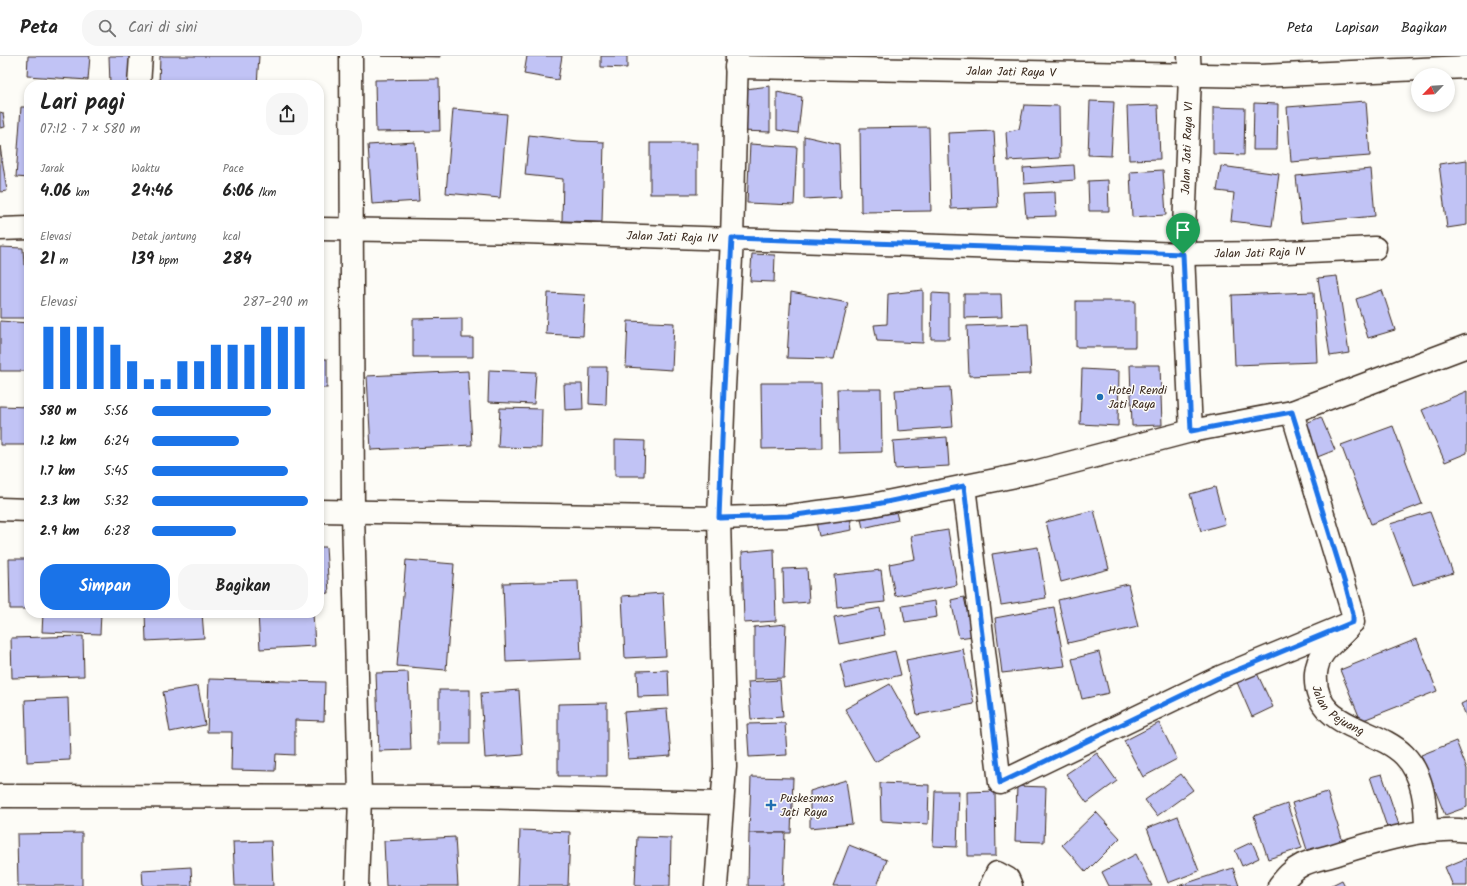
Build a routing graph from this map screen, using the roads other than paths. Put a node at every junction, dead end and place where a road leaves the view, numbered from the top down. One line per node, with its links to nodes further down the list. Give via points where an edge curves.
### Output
1 (141, 56): 6 (street)
2 (352, 56): 10 (street)
3 (736, 62): 4 (street, Jalan Jati Raya V); 11 (street)
4 (1189, 66): 5 (street, Jalan Jati Raya V, via 1260,76); 13 (street, Jalan Jati Raya VI)
5 (1467, 67)
6 (139, 80)
7 (24, 228): 8 (street)
8 (0, 229)
9 (324, 229): 10 (street, Jalan Jati Raja IV)
10 (352, 230): 11 (street, Jalan Jati Raja IV); 21 (street)
11 (732, 238): 13 (street, Jalan Jati Raja IV); 22 (street)
12 (1375, 248): 13 (street, Jalan Jati Raja IV)
13 (1183, 254): 16 (street, Jalan Jati Raya VI)
14 (1467, 346): 15 (street)
15 (1292, 412): 16 (street); 23 (street, via 1346,587)
16 (1191, 431): 17 (street, via 1034,472)
17 (964, 486): 22 (street, via 872,505 788,516); 23 (street, via 1000,783 1218,678)
18 (0, 509): 19 (street)
19 (24, 510)
20 (324, 511): 21 (street)
21 (353, 512): 22 (street); 25 (street)
22 (719, 518): 26 (street, via 725,767)
23 (1353, 622): 28 (street, Jalan Pejuang, via 1329,645 1320,658 1316,673 1322,702 1331,714 1394,748 1410,763 1423,794)
24 (0, 796): 25 (street)
25 (360, 797): 26 (street); 29 (street)
26 (721, 803): 30 (street)
27 (1467, 831): 28 (street)
28 (1426, 832): 33 (street, via 1357,848 1303,865 1289,874)
29 (357, 886)
30 (716, 886)
31 (991, 886): 32 (street, via 997,873 1008,879)
32 (1011, 886)
33 (1280, 886)

